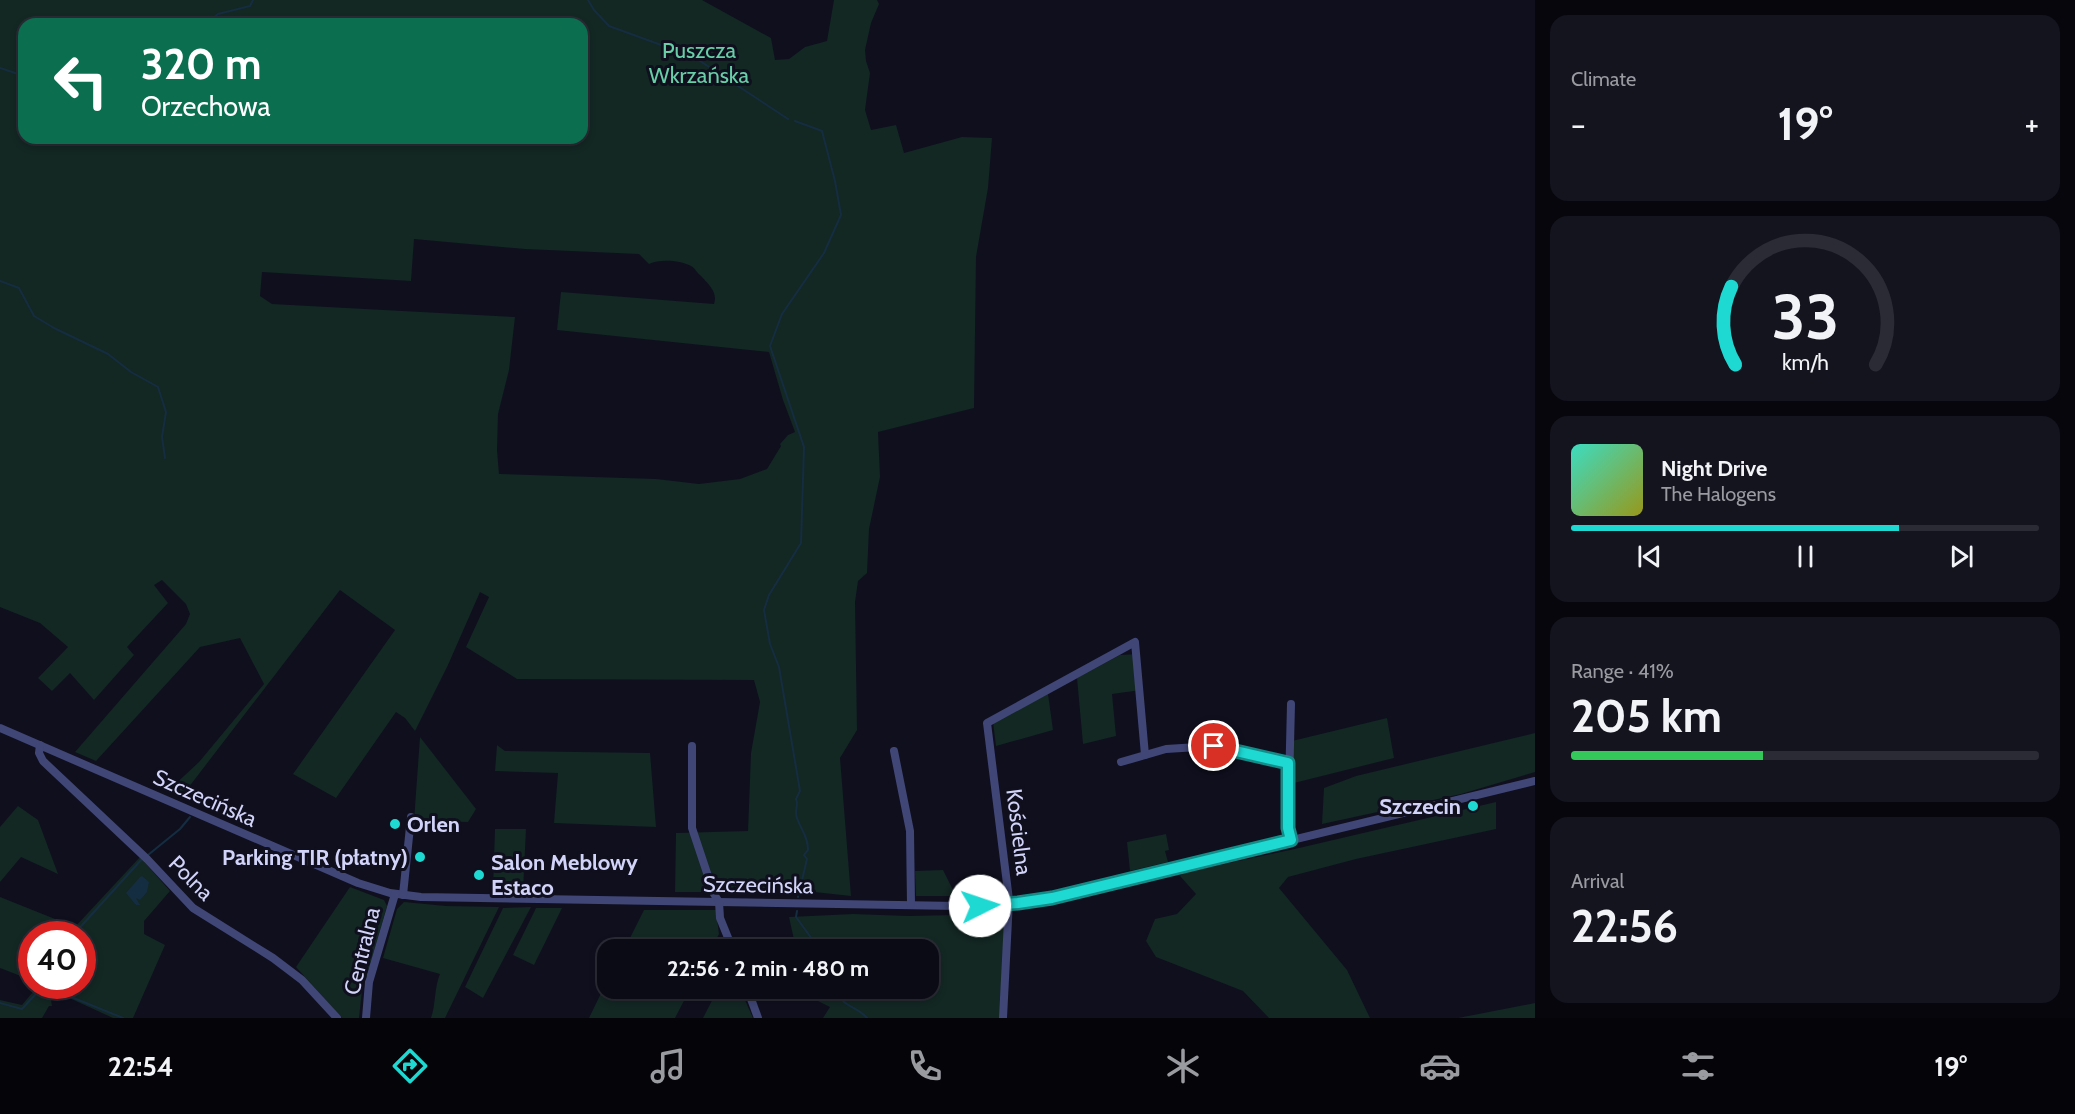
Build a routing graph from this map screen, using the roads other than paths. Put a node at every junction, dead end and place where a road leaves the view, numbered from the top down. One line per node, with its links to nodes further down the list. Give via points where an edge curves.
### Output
1 (1291, 704): 8 (street)
2 (0, 728): 3 (street, Szczecińska)
3 (40, 745): 12 (street, Szczecińska, via 349,880); 18 (street, Polna, via 43,761 193,908 302,980)
4 (692, 746): 13 (street, via 692,828)
5 (894, 751): 15 (street, via 910,831)
6 (1145, 755): 7 (street); 8 (street, via 1166,749 1214,746); 14 (street, Kościelna, via 1135,642 987,723)
7 (1120, 762)
8 (1288, 763): 11 (street)
9 (1535, 781): 11 (street, Szczecińska)
10 (411, 817): 12 (street, Centralna)
11 (1291, 840): 14 (street, Szczecińska, via 1061,896)
12 (399, 894): 13 (street, Szczecińska); 19 (street, Centralna, via 372,971)
13 (719, 902): 15 (street, Szczecińska); 16 (street, via 720,918)
14 (1009, 904): 15 (street, Szczecińska); 21 (street, Kościelna)
15 (911, 905)
16 (729, 939)
17 (751, 999): 20 (street)
18 (337, 1018)
19 (366, 1018)
20 (758, 1018)
21 (1003, 1018)

